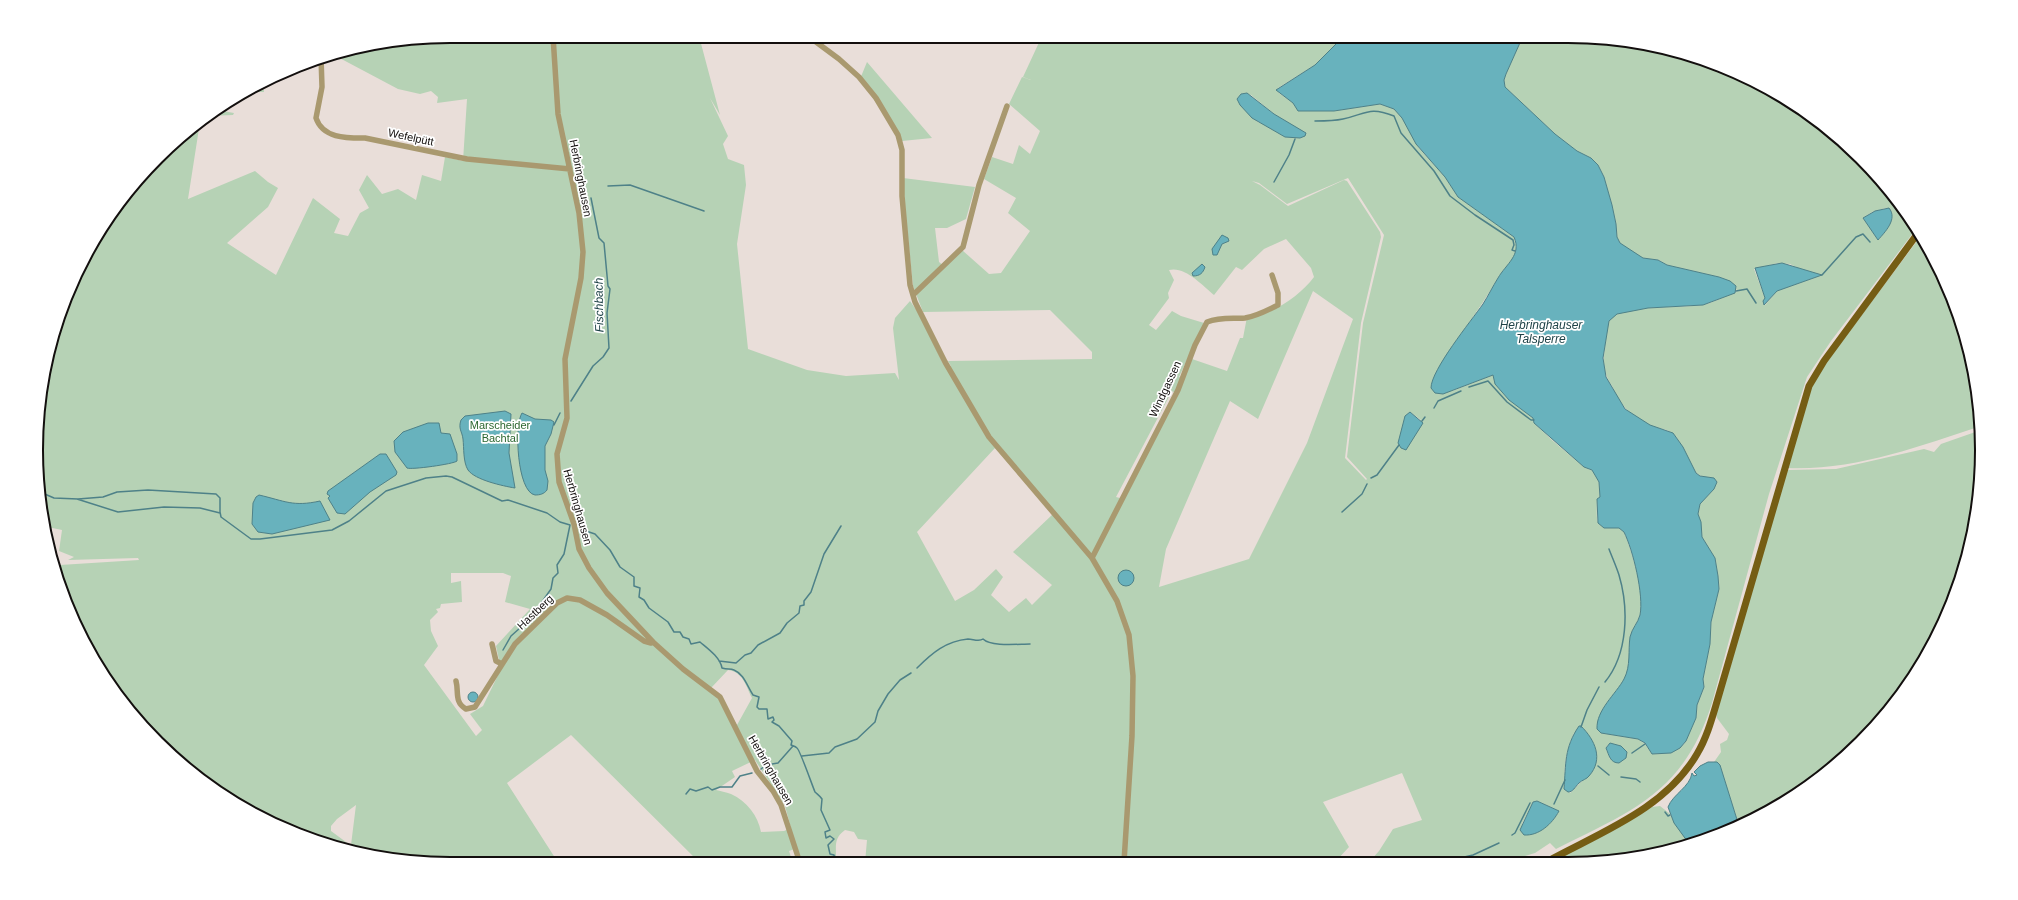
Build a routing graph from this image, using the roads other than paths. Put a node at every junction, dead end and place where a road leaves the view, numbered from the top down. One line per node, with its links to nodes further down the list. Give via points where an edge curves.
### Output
1 (553, 43): 5 (street, Herbringhausen, via 558,114)
2 (818, 43): 8 (street, via 859,77 876,98 898,135 902,150 904,225)
3 (322, 64): 5 (street, Wefelpütt, via 323,82 316,118 330,135 371,140 467,159)
4 (1007, 106): 8 (street, via 979,185 963,247)
5 (570, 169): 10 (street, Herbringhausen, via 579,213 583,252 582,278 565,359 567,418 557,454 557,471 585,562 607,593)
6 (1914, 238): 16 (main road, via 1824,361 1809,386 1713,715 1697,753 1675,784 1652,803)
7 (1272, 275): 9 (street, Windgassen, via 1278,293 1278,305 1245,318 1228,317 1207,322 1195,345 1178,390)
8 (913, 295): 9 (street, via 946,362 989,438)
9 (1092, 558): 15 (street, via 1117,601 1129,635 1132,662 1132,736)
10 (653, 642): 12 (street, Hastberg, via 650,644 644,641 580,600 567,598 557,603 517,641); 14 (street, Herbringhausen, via 720,697 757,771 773,791 784,812)
11 (492, 644): 12 (street, via 496,661)
12 (502, 664): 13 (street, Hastberg, via 480,701 471,709 463,708 458,702)
13 (456, 681)
14 (798, 857)
15 (1124, 857)
16 (1555, 857)

